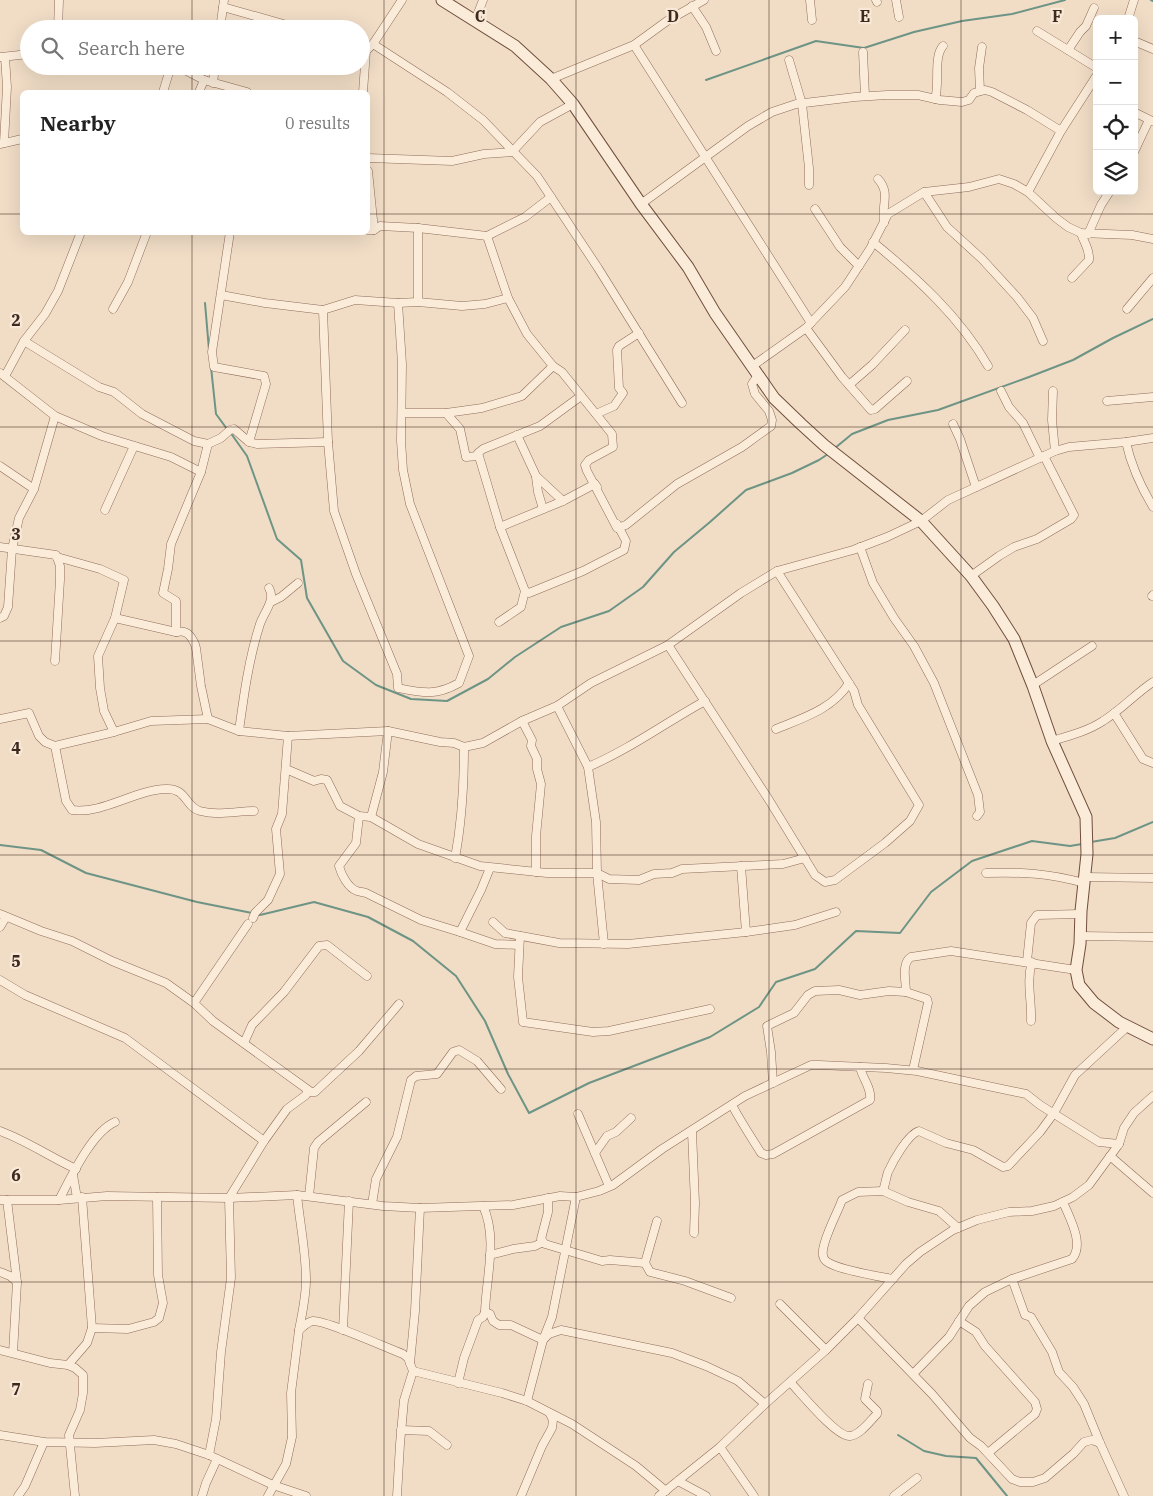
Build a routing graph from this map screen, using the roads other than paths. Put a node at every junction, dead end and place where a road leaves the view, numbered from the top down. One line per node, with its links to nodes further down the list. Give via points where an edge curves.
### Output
1 (59, 0): 14 (street)
2 (402, 0): 21 (street)
3 (442, 0): 18 (street)
4 (483, 0): 18 (street)
5 (704, 0): 10 (street)
6 (810, 0): 17 (street)
7 (896, 0): 13 (street)
8 (1134, 0): 12 (street)
9 (224, 4): 15 (street); 16 (street)
10 (692, 6): 22 (street); 28 (street)
11 (1094, 8): 27 (street, via 1086,26)
12 (1129, 15)
13 (899, 17)
14 (58, 20)
15 (221, 20)
16 (273, 20)
17 (812, 20)
18 (475, 21): 38 (street, via 515,46)
19 (1037, 31): 27 (street)
20 (1138, 43): 26 (street)
21 (373, 44): 23 (street); 57 (street, via 483,120)
22 (634, 45): 38 (street); 59 (street)
23 (370, 46)
24 (943, 46): 48 (street, via 938,56)
25 (982, 47): 46 (street)
26 (1153, 49)
27 (1068, 50): 33 (street)
28 (716, 51)
29 (863, 52): 47 (street)
30 (20, 55): 31 (street)
31 (2, 57): 55 (street, via 7,87)
32 (789, 60): 50 (street)
33 (1093, 66)
34 (168, 75): 42 (street)
35 (194, 75): 39 (street)
36 (214, 75): 40 (street)
37 (363, 75): 45 (street)
38 (551, 79): 49 (street)
39 (204, 80): 40 (street); 43 (street)
40 (213, 83): 44 (street)
41 (1093, 89): 53 (street)
42 (164, 90)
43 (200, 90)
44 (239, 90)
45 (363, 90)
46 (980, 91): 48 (street, via 962,102); 53 (street, via 992,92)
47 (865, 96): 48 (street); 50 (street)
48 (935, 99)
49 (573, 104): 57 (street, via 540,122); 66 (street)
50 (802, 104): 59 (street, via 772,112); 61 (street)
51 (1138, 114): 52 (street)
52 (1151, 121): 56 (street)
53 (1061, 131): 63 (street)
54 (20, 140): 55 (street)
55 (2, 144)
56 (1135, 150)
57 (512, 152): 58 (street, via 452,161); 65 (street, via 537,176)
58 (370, 158)
59 (706, 158): 66 (street); 89 (street)
60 (878, 178): 69 (street, via 884,185)
61 (809, 185)
62 (924, 192): 63 (street, via 970,187 999,179); 69 (street, via 888,214); 93 (street, via 948,227 1017,297 1033,318)
63 (1028, 192): 72 (street, via 1068,227)
64 (1107, 195): 72 (street)
65 (551, 197): 76 (street, via 525,218); 91 (street)
66 (642, 204): 96 (street, via 688,267)
67 (814, 209): 79 (street, via 840,247)
68 (370, 210): 71 (street)
69 (884, 223): 78 (street)
70 (418, 228): 71 (street, via 380,226); 76 (street); 84 (street)
71 (371, 230)
72 (1084, 233): 77 (street); 80 (street, via 1090,260)
73 (81, 235): 92 (street, via 58,291)
74 (146, 235): 86 (street, via 128,282)
75 (230, 235): 82 (street)
76 (487, 236): 83 (street)
77 (1153, 239)
78 (873, 242): 79 (street); 95 (street, via 938,299 978,348)
79 (858, 266): 89 (street, via 845,287)
80 (1072, 278)
81 (1153, 278): 87 (street)
82 (221, 294): 88 (street); 113 (street, via 212,352 214,367 266,378)
83 (508, 298): 84 (street, via 462,306); 94 (street, via 527,334)
84 (418, 302): 85 (street)
85 (398, 303): 88 (street, via 355,300); 106 (street)
86 (113, 309)
87 (1127, 309)
88 (323, 310): 114 (street)
89 (809, 325): 96 (street); 99 (street)
90 (905, 330): 99 (street)
91 (639, 333): 105 (street); 108 (street, via 618,346 619,388 622,393 614,406)
92 (24, 341): 97 (street); 116 (street, via 99,388 114,392 142,414 194,441)
93 (1043, 341)
94 (553, 366): 102 (street); 107 (street, via 522,396 482,408)
95 (988, 366)
96 (754, 371): 124 (street, via 753,390 772,420 766,430 677,484 626,525 617,528); 131 (street, via 774,398 824,445)
97 (2, 375): 109 (street)
98 (907, 381): 99 (street, via 871,410)
99 (849, 385)
100 (1001, 391): 120 (street)
101 (1053, 391): 118 (street)
102 (581, 396): 108 (street); 111 (street, via 540,426)
103 (1153, 397): 104 (street)
104 (1107, 400)
105 (682, 404)
106 (403, 413): 107 (street); 114 (street, via 403,470 410,504 469,656 459,683 447,690 422,693 398,688 397,674 334,511)
107 (446, 413): 119 (street, via 460,430 466,457)
108 (596, 414): 124 (street, via 612,434 613,447 585,465)
109 (55, 416): 117 (street); 126 (street)
110 (953, 424): 125 (street)
111 (517, 435): 119 (street, via 483,449); 123 (street)
112 (1153, 438): 115 (street)
113 (249, 442): 114 (street); 116 (street, via 234,429)
114 (328, 442)
115 (1126, 442): 118 (street); 128 (street, via 1128,454)
116 (208, 444): 122 (street)
117 (134, 446): 122 (street, via 171,457); 130 (street)
118 (1055, 451): 120 (street)
119 (478, 456): 132 (street)
120 (1042, 457): 125 (street); 138 (street, via 1074,515 1036,539 1014,547)
121 (0, 466): 126 (street)
122 (200, 472): 146 (street, via 171,544 163,593 176,601)
123 (536, 476): 127 (street); 129 (street)
124 (595, 484): 127 (street); 141 (street, via 626,541 624,550 583,571 529,593)
125 (976, 487): 131 (street, via 948,500)
126 (34, 490): 135 (street, via 19,518)
127 (563, 501): 129 (street)
128 (1153, 507)
129 (543, 509): 132 (street)
130 (104, 510)
131 (921, 521): 133 (street); 138 (street)
132 (500, 527): 141 (street)
133 (860, 546): 137 (street); 172 (street, via 873,583 914,646 941,697 978,795 980,812)
134 (0, 547): 135 (street)
135 (12, 549): 136 (street, via 56,555); 143 (street, via 8,607)
136 (57, 558): 144 (street, via 100,569 124,580); 149 (street, via 60,580)
137 (777, 571): 147 (street, via 740,593); 151 (street)
138 (971, 576): 152 (street, via 1014,639)
139 (298, 583): 142 (street)
140 (269, 588): 142 (street)
141 (525, 591): 145 (street, via 521,607)
142 (271, 602): 160 (street, via 254,646)
143 (0, 618)
144 (115, 618): 146 (street); 161 (street, via 98,656 104,711)
145 (499, 622)
146 (176, 632): 156 (street, via 184,632 195,643)
147 (668, 645): 153 (street); 154 (street, via 591,683)
148 (1092, 646): 152 (street)
149 (55, 662)
150 (1153, 682): 155 (street)
151 (849, 683): 159 (street, via 844,692 819,712); 175 (street, via 858,705 919,805 910,821 835,880 820,880)
152 (1033, 685): 164 (street)
153 (705, 700): 168 (street, via 649,736); 175 (street)
154 (557, 706): 158 (street); 168 (street)
155 (1114, 713): 164 (street, via 1088,730); 167 (street, via 1143,758)
156 (208, 718): 160 (street); 161 (street, via 151,721)
157 (0, 719): 165 (street, via 29,713 39,736)
158 (522, 721): 166 (street, via 483,743); 178 (street, via 532,740 541,784)
159 (776, 729)
160 (239, 730): 163 (street)
161 (114, 732): 165 (street)
162 (388, 732): 163 (street); 166 (street); 173 (street, via 383,772)
163 (288, 736): 169 (street)
164 (1052, 741): 182 (street, via 1086,817)
165 (55, 746): 170 (street, via 66,801 72,810 106,806 133,796 172,789 200,811)
166 (464, 747): 174 (street, via 460,832)
167 (1153, 763)
168 (588, 767): 179 (street, via 596,822)
169 (286, 769): 171 (street, via 314,781 327,780 340,806); 200 (street, via 282,814 276,829 280,874 268,900 255,912)
170 (254, 811)
171 (360, 816): 173 (street); 188 (street, via 356,843 339,866 352,888 420,920)
172 (977, 816)
173 (371, 817): 174 (street, via 418,844)
174 (455, 858): 177 (street)
175 (805, 858): 176 (street, via 783,864)
176 (741, 866): 179 (street, via 682,869 639,880 608,879); 189 (street)
177 (490, 868): 178 (street); 188 (street)
178 (536, 872): 179 (street)
179 (597, 873): 193 (street)
180 (986, 873): 182 (street, via 1021,872)
181 (1153, 878): 182 (street)
182 (1084, 880): 184 (street)
183 (836, 912): 189 (street, via 795,925)
184 (1081, 914): 191 (street); 195 (street, via 1038,915 1034,918)
185 (3, 916): 187 (street); 200 (street, via 72,941 155,978)
186 (493, 922): 190 (street, via 505,933)
187 (0, 927)
188 (460, 932): 194 (street, via 495,944)
189 (746, 932): 193 (street)
190 (520, 936): 193 (street, via 559,943); 194 (street)
191 (1080, 936): 192 (street); 196 (street)
192 (1153, 938)
193 (604, 944)
194 (519, 945): 202 (street, via 518,977 523,1022 593,1032 609,1031)
195 (1029, 962): 196 (street); 199 (street, via 951,951 911,957 906,964); 203 (street)
196 (1076, 970): 204 (street, via 1079,985 1094,1003)
197 (367, 976): 206 (street, via 327,945 319,946 284,992 252,1025)
198 (0, 980): 221 (street, via 25,995 125,1038)
199 (906, 992): 208 (street, via 927,999 928,1003); 209 (street, via 860,995 825,990 808,995 794,1013 767,1026)
200 (194, 1003): 206 (street, via 213,1022)
201 (399, 1004): 211 (street, via 359,1051 315,1092)
202 (710, 1009)
203 (1031, 1021)
204 (1128, 1026): 205 (street); 216 (street, via 1075,1075)
205 (1153, 1038)
206 (244, 1043): 211 (street)
207 (860, 1067): 208 (street); 209 (street, via 811,1065); 214 (street, via 870,1090 870,1100 774,1154 761,1154)
208 (914, 1070): 216 (street, via 1026,1094)
209 (773, 1083): 214 (street)
210 (500, 1089): 240 (street, via 477,1060 459,1050 453,1052 437,1074 416,1076 412,1080 397,1137 376,1179)
211 (307, 1091): 221 (street, via 287,1109)
212 (1153, 1096): 222 (street, via 1134,1113)
213 (366, 1102): 230 (street, via 314,1148)
214 (732, 1105): 220 (street)
215 (578, 1114): 223 (street)
216 (1054, 1114): 222 (street, via 1099,1142); 227 (street, via 1012,1162 1003,1167 972,1150 926,1133 914,1132 891,1165)
217 (631, 1118): 223 (street, via 607,1136)
218 (115, 1122): 225 (street, via 97,1134)
219 (0, 1131): 225 (street, via 31,1143)
220 (692, 1132): 226 (street); 245 (street)
221 (264, 1141): 234 (street)
222 (1119, 1144): 224 (street)
223 (595, 1153): 226 (street)
224 (1110, 1156): 228 (street); 239 (street, via 1089,1185)
225 (74, 1172): 231 (street); 237 (street)
226 (609, 1186): 233 (street)
227 (884, 1191): 244 (street, via 939,1211); 251 (street, via 858,1192 842,1200 823,1251 824,1259 830,1264)
228 (1153, 1193)
229 (297, 1195): 230 (street); 234 (street); 261 (street, via 306,1281)
230 (309, 1196): 238 (street)
231 (80, 1197): 232 (street); 237 (street); 260 (street)
232 (156, 1197): 234 (street); 260 (street, via 158,1275 163,1303 159,1318 128,1329)
233 (576, 1197): 235 (street); 247 (street)
234 (229, 1198): 285 (street, via 231,1278 216,1419)
235 (548, 1198): 241 (street, via 513,1205); 246 (street)
236 (4, 1200): 237 (street); 253 (street)
237 (59, 1200)
238 (349, 1201): 240 (street); 262 (street)
239 (1063, 1202): 244 (street, via 1032,1211 1009,1212); 252 (street, via 1076,1235 1076,1254)
240 (372, 1204): 242 (street)
241 (483, 1206): 242 (street); 248 (street, via 487,1215)
242 (420, 1208): 269 (street)
243 (657, 1221): 249 (street)
244 (958, 1228): 251 (street, via 920,1252)
245 (694, 1232)
246 (542, 1242): 247 (street); 248 (street)
247 (565, 1252): 249 (street, via 602,1261); 257 (street)
248 (490, 1255): 256 (street)
249 (644, 1263): 254 (street, via 650,1272)
250 (0, 1272): 253 (street)
251 (893, 1279): 258 (street)
252 (1012, 1279): 259 (street, via 985,1292 969,1306); 281 (street, via 1025,1315 1031,1317 1052,1352 1059,1372 1084,1404)
253 (17, 1282): 267 (street)
254 (731, 1298)
255 (780, 1304): 266 (street)
256 (485, 1312): 264 (street, via 499,1324); 272 (street, via 478,1320)
257 (552, 1317): 263 (street); 264 (street)
258 (858, 1318): 266 (street); 270 (street)
259 (959, 1321): 270 (street, via 949,1337); 284 (street, via 976,1332 1036,1402 1036,1414)
260 (92, 1328): 268 (street, via 87,1343)
261 (300, 1330): 262 (street, via 312,1321); 289 (street, via 291,1393 292,1437 286,1464)
262 (343, 1330): 269 (street, via 403,1354)
263 (566, 1331): 264 (street, via 549,1334); 275 (street, via 672,1353 738,1381)
264 (543, 1340): 274 (street)
265 (0, 1350): 267 (street)
266 (826, 1350): 271 (street)
267 (13, 1353): 268 (street)
268 (68, 1365): 280 (street, via 80,1370 84,1380 80,1410 69,1435)
269 (412, 1368): 272 (street); 277 (street)
270 (913, 1374): 284 (street)
271 (790, 1382): 273 (street, via 826,1421 845,1436 851,1436 877,1414 865,1398); 275 (street)
272 (458, 1383): 274 (street)
273 (868, 1384)
274 (527, 1402): 276 (street)
275 (765, 1404): 283 (street)
276 (550, 1414): 290 (street, via 572,1424); 297 (street, via 552,1428)
277 (401, 1430): 282 (street, via 429,1431); 296 (street)
278 (0, 1435): 279 (street)
279 (44, 1442): 280 (street); 291 (street)
280 (70, 1442): 285 (street, via 154,1440); 292 (street)
281 (1100, 1443): 284 (street, via 1084,1442 1045,1478 1033,1482 1012,1479); 302 (street)
282 (447, 1445)
283 (720, 1447): 288 (street); 300 (street)
284 (988, 1454)
285 (209, 1455): 286 (street)
286 (217, 1459): 289 (street); 293 (street)
287 (917, 1478): 301 (street)
288 (678, 1482): 290 (street); 299 (street)
289 (273, 1485): 294 (street); 295 (street)
290 (666, 1490): 298 (street)
291 (18, 1496)
292 (75, 1496)
293 (202, 1496)
294 (268, 1496)
295 (306, 1496)
296 (397, 1496)
297 (521, 1496)
298 (659, 1496)
299 (706, 1496)
300 (754, 1496)
301 (894, 1496)
302 (1124, 1496)

